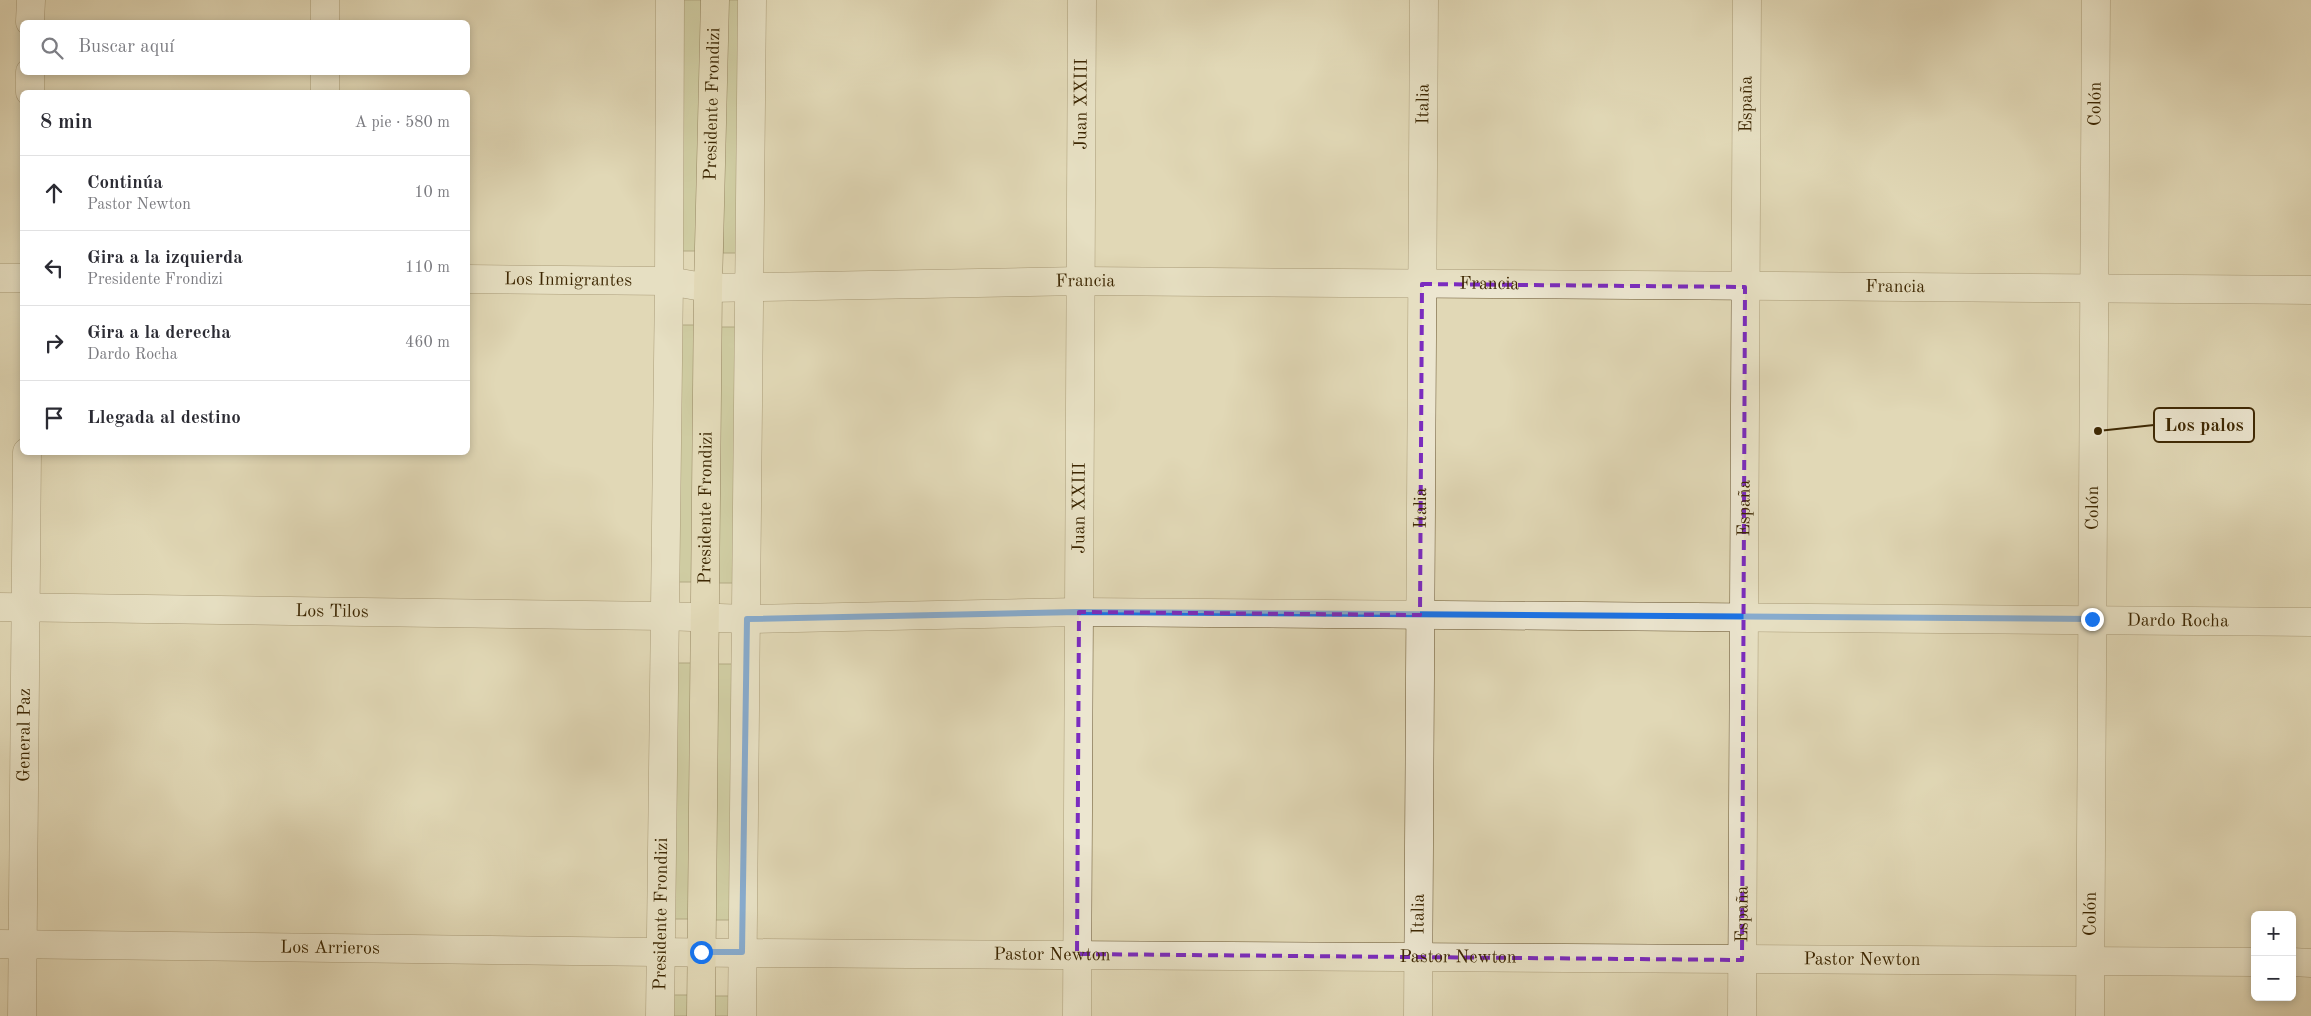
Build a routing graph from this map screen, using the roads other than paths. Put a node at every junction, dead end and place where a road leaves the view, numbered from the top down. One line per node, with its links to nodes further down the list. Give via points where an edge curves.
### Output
1 (30, 0): 10 (street)
2 (325, 0): 11 (street)
3 (670, 0): 19 (street, Presidente Frondizi)
4 (715, 0): 24 (main road, Presidente Frondizi)
5 (752, 0): 22 (street)
6 (1082, 0): 20 (street, Juan XXIII)
7 (1424, 0): 21 (street, Italia)
8 (1747, 0): 23 (street, España)
9 (2096, 0): 25 (street, Colón)
10 (30, 20)
11 (325, 20)
12 (30, 75): 14 (street)
13 (325, 75): 15 (street)
14 (30, 90)
15 (325, 90)
16 (0, 278): 17 (street)
17 (20, 278)
18 (470, 279): 19 (street, Los Inmigrantes)
19 (669, 281): 24 (street, Francia); 31 (street, Presidente Frondizi)
20 (1081, 281): 21 (street, Francia); 22 (street, Francia); 29 (street, Juan XXIII)
21 (1422, 284): 23 (street, Francia); 30 (street, Italia)
22 (750, 286): 24 (street, Francia); 34 (street)
23 (1745, 287): 25 (street, Francia); 33 (street, España)
24 (708, 288): 32 (main road, Presidente Frondizi)
25 (2094, 288): 26 (street, Francia); 35 (street, Colón)
26 (2311, 290)
27 (27, 455): 28 (street, General Paz)
28 (13, 607): 31 (street, Los Tilos); 37 (street, General Paz)
29 (1079, 612): 30 (street, Dardo Rocha); 34 (street, Dardo Rocha); 41 (street, Juan XXIII)
30 (1420, 615): 33 (street, Dardo Rocha); 42 (street, Italia)
31 (664, 616): 32 (street, Dardo Rocha); 38 (street, Presidente Frondizi)
32 (703, 617): 34 (street, Dardo Rocha); 39 (main road, Presidente Frondizi)
33 (1744, 618): 35 (street, Dardo Rocha); 43 (street, España)
34 (747, 619): 40 (street)
35 (2092, 619): 36 (street, Dardo Rocha); 44 (street, Colón)
36 (2311, 622)
37 (11, 944): 38 (street, Los Arrieros); 48 (street, General Paz)
38 (660, 951): 39 (street, Pastor Newton); 49 (street, Presidente Frondizi)
39 (701, 952): 40 (street, Pastor Newton); 50 (main road, Presidente Frondizi)
40 (742, 952): 41 (street, Pastor Newton); 51 (street)
41 (1077, 954): 42 (street, Pastor Newton); 52 (street, Juan XXIII)
42 (1418, 956): 43 (street, Pastor Newton); 53 (street, Italia)
43 (1742, 960): 44 (street, Pastor Newton); 54 (street, España)
44 (2090, 960): 45 (street, Pastor Newton); 55 (street, Colón)
45 (2251, 962)
46 (2296, 962): 47 (street)
47 (2311, 962)
48 (22, 1016)
49 (660, 1016)
50 (701, 1016)
51 (742, 1016)
52 (1077, 1016)
53 (1418, 1016)
54 (1742, 1016)
55 (2090, 1016)

